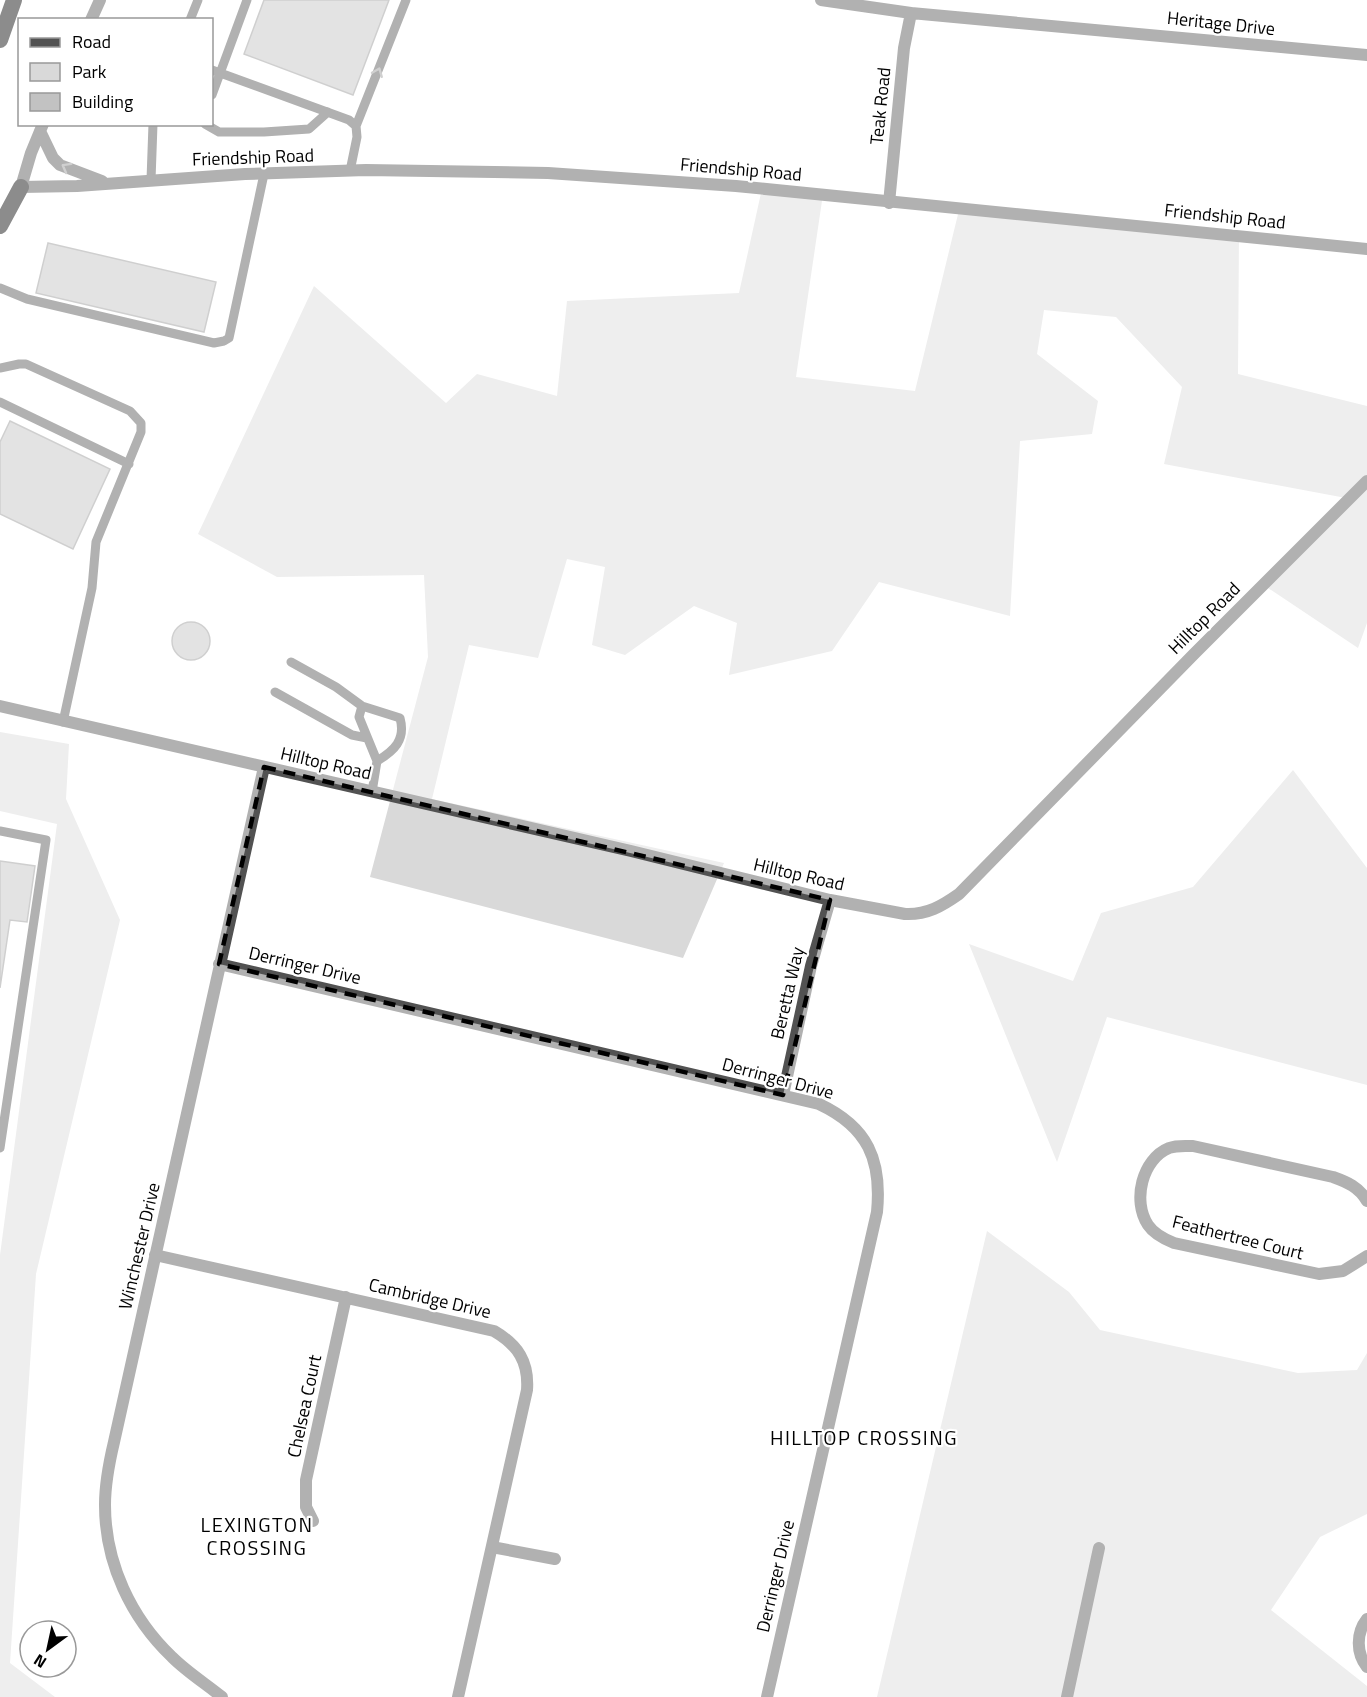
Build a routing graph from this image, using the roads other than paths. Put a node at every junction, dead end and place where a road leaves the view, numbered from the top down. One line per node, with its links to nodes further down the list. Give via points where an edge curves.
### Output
1 (14, 0): 10 (highway)
2 (100, 0): 8 (street)
3 (198, 0): 9 (lane)
4 (246, 0): 12 (lane)
5 (406, 0): 17 (lane, one-way to 5)
6 (821, 0): 7 (street, Heritage Drive)
7 (911, 13): 11 (street, Heritage Drive); 24 (street, Teak Road)
8 (92, 18)
9 (191, 18)
10 (0, 40)
11 (1367, 55)
12 (216, 72): 13 (lane); 14 (lane)
13 (213, 88)
14 (328, 112): 16 (lane, via 309,129 219,132); 17 (lane)
15 (153, 126): 21 (lane)
16 (208, 126)
17 (356, 126): 19 (lane)
18 (41, 128): 22 (street, Friendship Road, one-way to 18, via 60,165 53,158); 23 (street)
19 (350, 171): 20 (street, Friendship Road); 24 (street, Friendship Road, via 566,174 736,186)
20 (264, 174): 21 (street, Friendship Road); 27 (lane, via 229,338 224,341 214,343 27,299)
21 (151, 180): 22 (street, Friendship Road)
22 (109, 183): 23 (street, Friendship Road)
23 (21, 187): 25 (highway)
24 (889, 203): 26 (street, Friendship Road)
25 (0, 226)
26 (1367, 249)
27 (0, 288)
28 (0, 368): 30 (lane, via 26,364 130,411 141,423 141,432)
29 (0, 402): 30 (lane)
30 (129, 464): 36 (lane, via 96,542 92,588)
31 (1367, 481): 42 (street, Hilltop Road, via 959,894 940,907 916,914)
32 (291, 662): 35 (lane)
33 (275, 692): 37 (lane, via 352,735)
34 (0, 706): 36 (street, Hilltop Road)
35 (362, 706): 37 (lane, via 359,717); 38 (lane, via 400,718 403,728 398,744)
36 (63, 722): 39 (street, Hilltop Road)
37 (367, 738): 38 (lane)
38 (377, 761): 40 (lane)
39 (264, 767): 40 (street, Hilltop Road); 43 (street, Winchester Drive)
40 (372, 792): 42 (street, Hilltop Road)
41 (0, 831): 45 (lane, via 46,840)
42 (830, 900): 44 (street, Beretta Way, via 811,966)
43 (219, 964): 44 (street, Derringer Drive); 47 (street, Winchester Drive)
44 (783, 1095): 58 (street, Derringer Drive, via 837,1112 856,1128 871,1152 879,1191)
45 (0, 1148)
46 (1367, 1201): 48 (street, Feathertree Court, via 1357,1188 1333,1177 1178,1146 1158,1155 1149,1165 1140,1203 1152,1230 1174,1243 1319,1274 1343,1271)
47 (155, 1255): 49 (street, Cambridge Drive); 56 (street, Winchester Drive, via 106,1481 107,1529 120,1581 143,1625 174,1660)
48 (1367, 1256)
49 (346, 1297): 50 (street, Chelsea Court, via 306,1480 306,1507); 51 (street, Cambridge Drive, via 494,1331 519,1351 527,1371 527,1390)
50 (313, 1521)
51 (492, 1547): 53 (street); 57 (street, Cambridge Drive)
52 (1099, 1548): 59 (street)
53 (555, 1559)
54 (1367, 1619): 55 (street, via 1358,1645)
55 (1367, 1667)
56 (222, 1697)
57 (458, 1697)
58 (767, 1697)
59 (1067, 1697)

